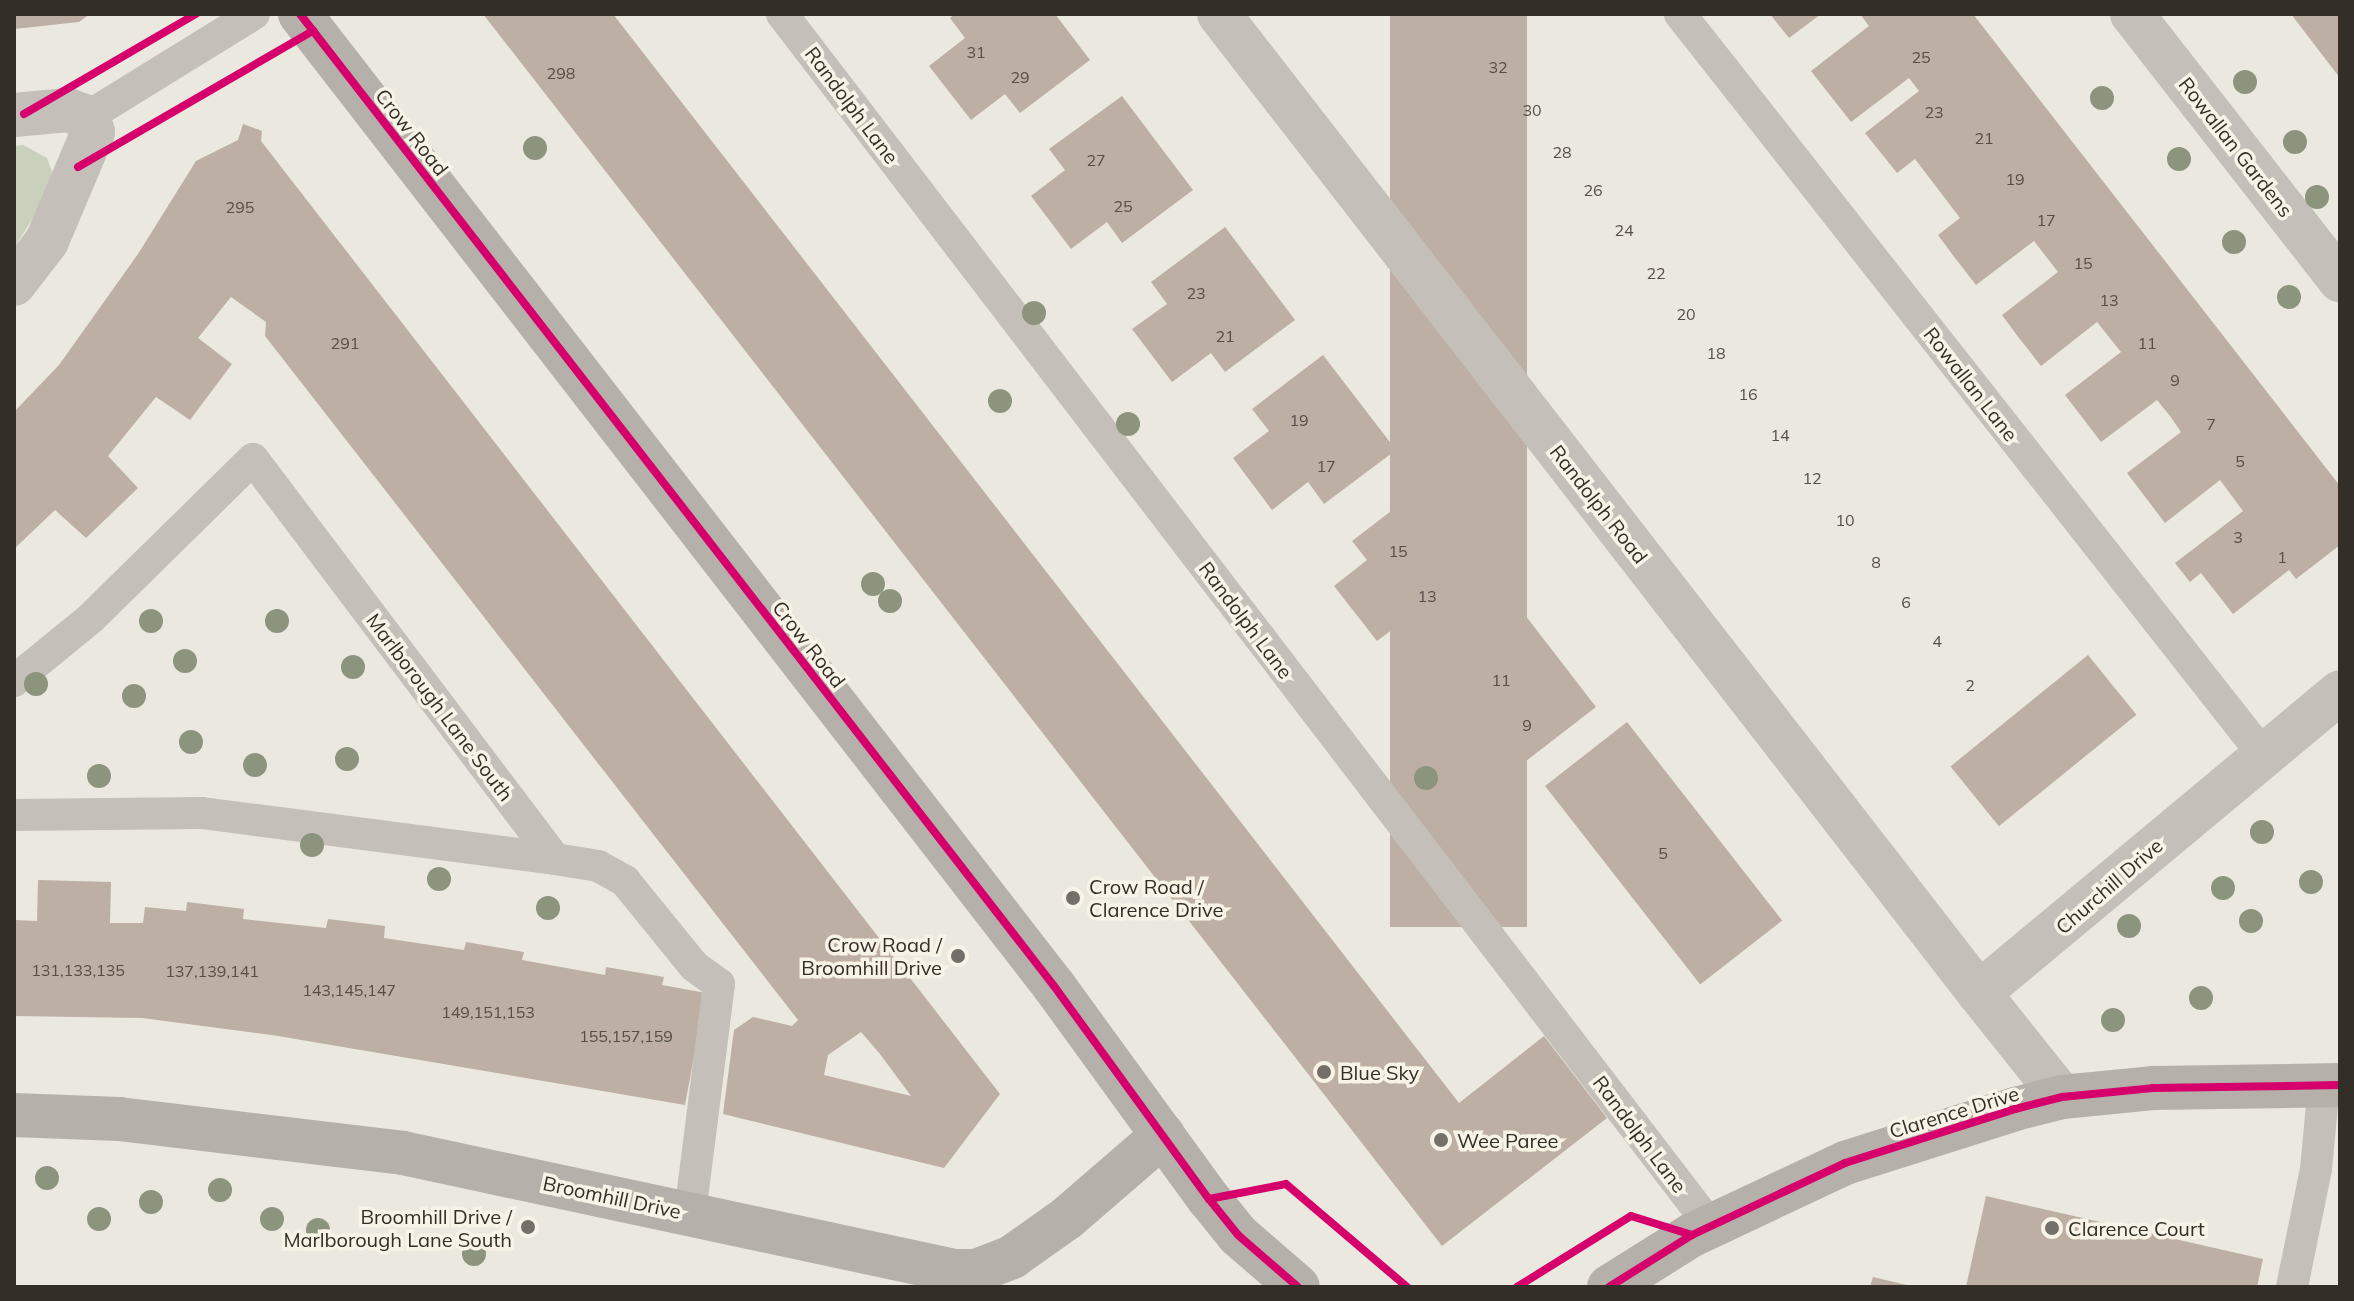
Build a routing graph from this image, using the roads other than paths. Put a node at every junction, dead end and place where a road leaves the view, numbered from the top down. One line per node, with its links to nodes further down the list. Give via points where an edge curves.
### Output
1 (254, 14): 8 (lane)
2 (300, 14): 20 (street, Crow Road)
3 (782, 14): 22 (lane, Randolph Lane)
4 (1219, 14): 16 (street, Randolph Road)
5 (1680, 14): 13 (lane, Rowallan Lane)
6 (2132, 14): 9 (street, Rowallan Gardens)
7 (14, 115): 8 (street, via 68,110)
8 (87, 117): 10 (street, via 93,132 47,241)
9 (2340, 280)
10 (14, 284)
11 (14, 681): 15 (lane, Marlborough Lane South, via 91,618 253,459)
12 (2340, 692): 13 (street, Churchill Drive)
13 (2262, 753): 16 (street, Churchill Drive)
14 (14, 815): 15 (lane, via 202,813)
15 (555, 859): 21 (lane, via 598,866 625,881 694,966 719,984)
16 (1979, 993): 18 (street)
17 (2332, 1085): 18 (street, Clarence Drive, via 2153,1088); 26 (lane)
18 (2062, 1097): 22 (street, Clarence Drive, via 1845,1163)
19 (14, 1115): 21 (street, Broomhill Drive, via 119,1119 388,1151)
20 (1163, 1135): 23 (street, Broomhill Drive, via 1051,1230); 24 (street, Crow Road, via 1238,1235)
21 (690, 1214): 23 (street, Broomhill Drive)
22 (1710, 1225): 25 (street, Clarence Drive)
23 (979, 1282)
24 (1298, 1287)
25 (1609, 1287)
26 (2292, 1287)

